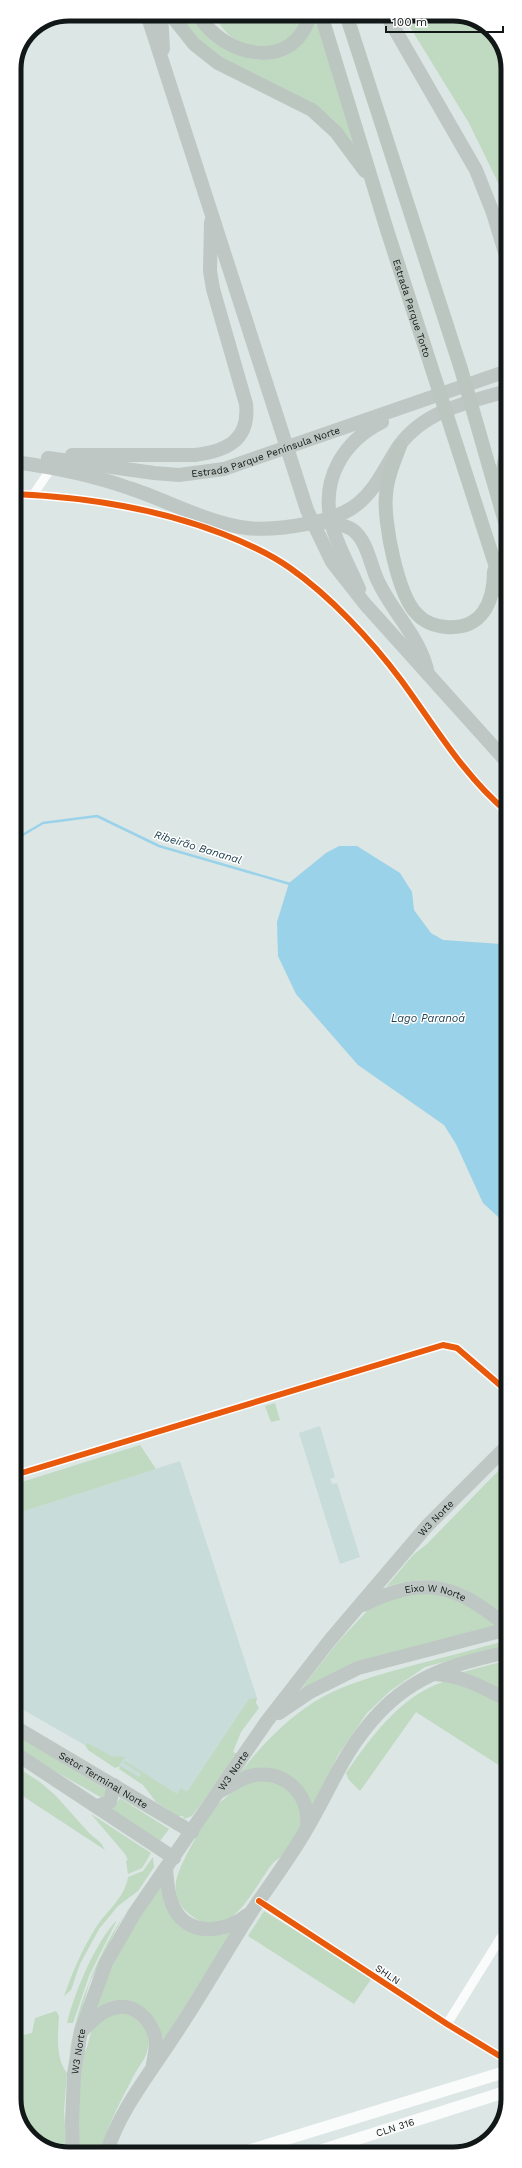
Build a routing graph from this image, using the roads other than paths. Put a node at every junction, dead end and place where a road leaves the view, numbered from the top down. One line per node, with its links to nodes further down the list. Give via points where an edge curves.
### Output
1 (148, 21): 9 (main road)
2 (161, 21): 9 (main road)
3 (176, 21): 10 (highway, via 194,44 218,63 312,110 336,132)
4 (204, 21): 5 (highway, via 222,40 247,53 270,54 289,46 302,34)
5 (307, 21)
6 (323, 21): 10 (highway, Estrada Parque Torto)
7 (348, 21): 26 (highway, via 461,369)
8 (390, 21): 11 (main road, via 464,146)
9 (164, 70): 12 (main road)
10 (370, 178): 31 (highway, Estrada Parque Torto)
11 (493, 213): 13 (main road); 14 (main road)
12 (212, 216): 20 (main road, via 210,242 213,290 246,404 246,419 241,434 235,441 218,450 195,455); 29 (main road, via 308,510)
13 (501, 226)
14 (501, 239)
15 (501, 373): 17 (main road, Estrada Parque Península Norte)
16 (501, 393): 18 (main road, via 452,407 431,417)
17 (424, 400): 20 (main road, Estrada Parque Península Norte, via 231,466 201,472 179,475 154,473); 33 (main road, via 369,428 347,448 335,470 329,508 334,532)
18 (400, 446): 29 (main road, via 376,485 365,497); 31 (highway, via 388,481 385,511 399,575 409,604 416,614 440,627 454,628 478,619 485,610 493,590)
19 (21, 454): 20 (main road, Estrada Parque Península Norte)
20 (40, 456)
21 (21, 463): 22 (main road)
22 (52, 467): 25 (street); 28 (main road, via 129,487)
23 (501, 480): 26 (highway)
24 (21, 494): 25 (street)
25 (33, 495): 30 (street, via 123,504 207,528)
26 (500, 505): 27 (highway)
27 (501, 508)
28 (241, 527): 29 (main road); 30 (street)
29 (318, 528): 33 (main road, via 332,562); 34 (main road, via 346,527 360,538 385,596 419,645)
30 (251, 545): 36 (street, via 289,567 318,589 400,679 436,730)
31 (494, 559): 32 (highway, Estrada Parque Torto)
32 (501, 582)
33 (365, 604): 34 (main road)
34 (428, 675): 35 (main road)
35 (501, 755)
36 (501, 806)
37 (501, 1386): 41 (street, via 457,1348 443,1346)
38 (501, 1451): 40 (main road, W3 Norte)
39 (501, 1455): 40 (main road)
40 (493, 1459): 42 (main road, W3 Norte, via 427,1526)
41 (21, 1473)
42 (358, 1608): 43 (main road, Eixo W Norte, via 387,1593 422,1586 460,1594); 48 (main road, W3 Norte)
43 (501, 1622)
44 (501, 1630): 48 (main road, via 358,1668 310,1692)
45 (501, 1654): 46 (main road, via 463,1662)
46 (429, 1674): 47 (main road, via 449,1675 466,1680); 54 (main road, via 403,1691 377,1714 343,1759)
47 (501, 1697)
48 (267, 1720): 52 (main road, W3 Norte)
49 (21, 1731): 51 (main road, Setor Terminal Norte)
50 (21, 1757): 53 (main road)
51 (114, 1785): 53 (main road, via 110,1802); 55 (main road, Setor Terminal Norte)
52 (218, 1793): 54 (main road, via 247,1777 261,1775 278,1778 295,1786 303,1798 308,1818); 55 (main road, W3 Norte)
53 (98, 1806): 56 (main road)
54 (306, 1831): 57 (main road)
55 (192, 1832): 56 (main road, W3 Norte)
56 (170, 1863): 57 (main road, via 169,1892 174,1909 190,1925 208,1930 225,1928 237,1923); 60 (main road, W3 Norte, via 134,1914 106,1963)
57 (256, 1906): 59 (street, SHLN); 63 (main road)
58 (501, 1937): 59 (street)
59 (447, 2024): 61 (street, SHLN)
60 (81, 2031): 63 (main road, via 102,2013 114,2007 133,2009 148,2021 155,2036); 71 (main road, W3 Norte, via 74,2074)
61 (493, 2052): 62 (street, SHLN); 65 (street, via 501,2067)
62 (501, 2057)
63 (152, 2068): 72 (main road, via 127,2106)
64 (501, 2073): 65 (main road)
65 (495, 2075): 67 (main road)
66 (501, 2094): 69 (main road, CLN 316)
67 (390, 2108): 68 (main road); 69 (main road, via 388,2119)
68 (369, 2114): 70 (main road, via 376,2123); 73 (main road)
69 (395, 2127): 70 (main road, CLN 316)
70 (370, 2134): 74 (main road, CLN 316)
71 (73, 2147)
72 (108, 2147)
73 (263, 2147)
74 (331, 2147)

